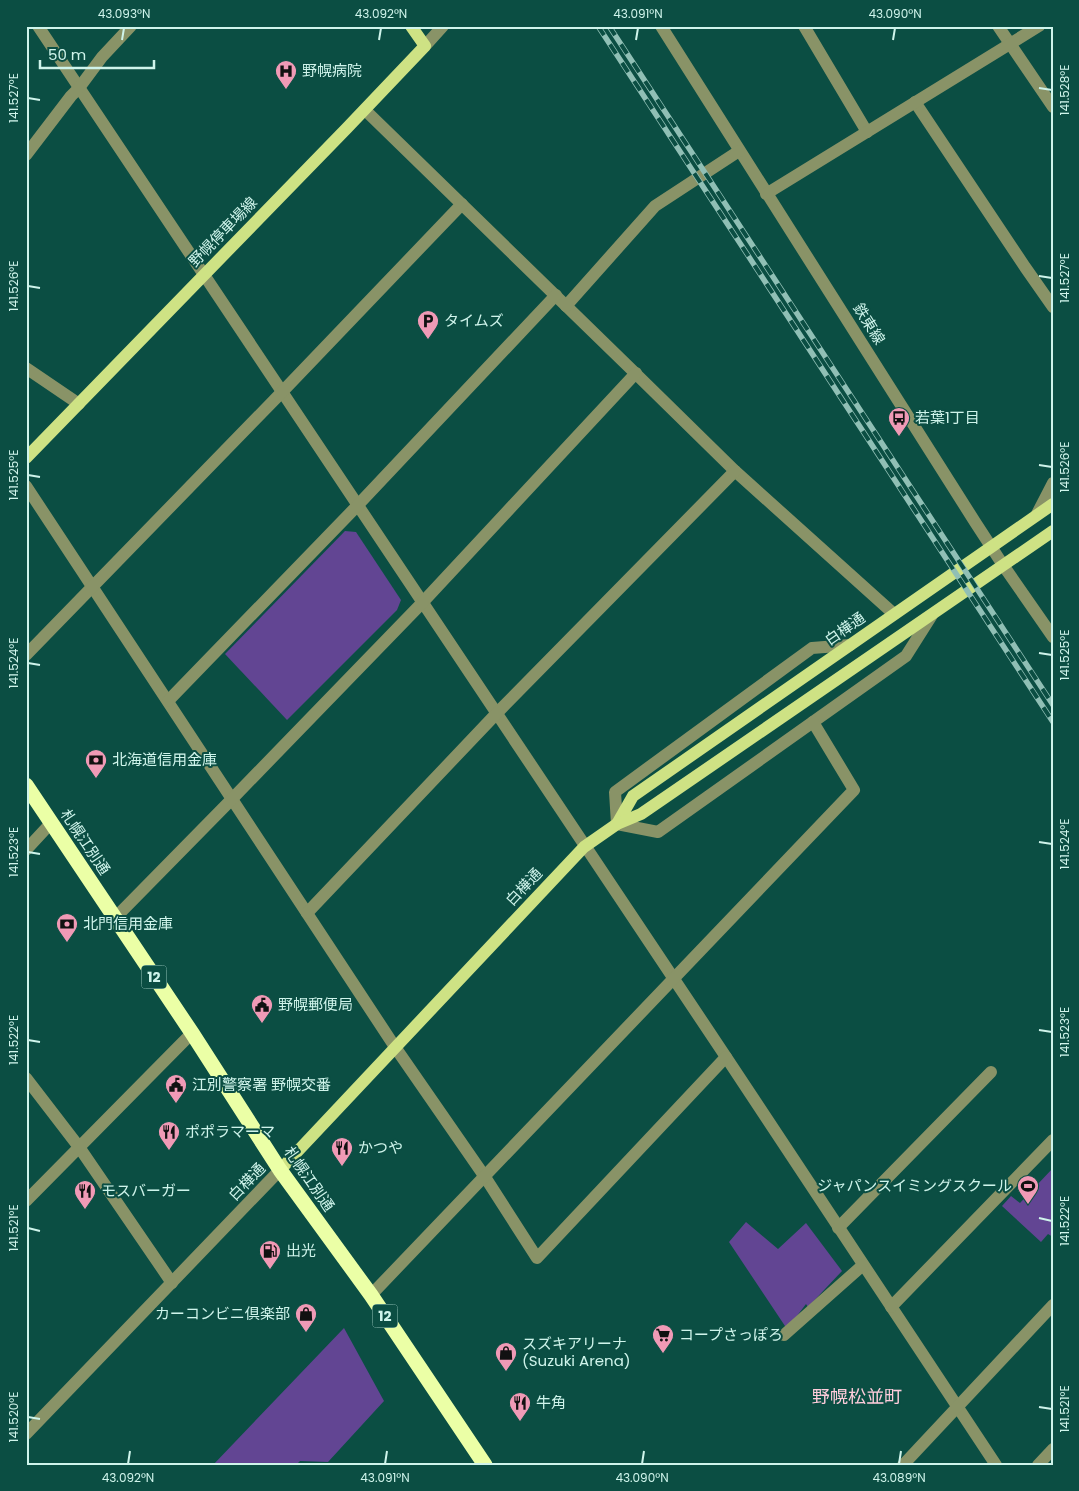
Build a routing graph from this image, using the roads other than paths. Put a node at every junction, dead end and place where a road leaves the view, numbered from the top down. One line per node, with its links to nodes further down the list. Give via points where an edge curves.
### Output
1 (38, 26): 11 (street)
2 (131, 26): 11 (street)
3 (411, 26): 10 (main road)
4 (443, 26): 10 (street)
5 (661, 26): 16 (street, 鉄東線)
6 (804, 26): 15 (street)
7 (998, 26): 9 (street)
8 (1039, 26): 9 (street)
9 (1010, 44): 12 (street); 13 (street)
10 (425, 46): 14 (main road, 野幌停車場線)
11 (79, 88): 17 (street); 20 (street)
12 (915, 102): 15 (street); 23 (street)
13 (1053, 108)
14 (365, 110): 19 (street); 20 (main road, 野幌停車場線)
15 (867, 132): 18 (street)
16 (739, 150): 18 (street, 鉄東線); 22 (street, via 655,206)
17 (26, 155)
18 (766, 194): 36 (street, 鉄東線)
19 (462, 204): 21 (street); 26 (street)
20 (204, 275): 26 (street); 27 (main road, 野幌停車場線)
21 (556, 295): 22 (street); 33 (street)
22 (566, 306): 25 (street)
23 (1053, 307)
24 (26, 368): 27 (street)
25 (636, 373): 29 (street); 39 (street)
26 (282, 392): 33 (street); 38 (street)
27 (79, 404): 28 (main road, 野幌停車場線)
28 (26, 458)
29 (734, 471): 40 (street); 46 (street)
30 (1053, 483): 34 (street)
31 (26, 486): 38 (street)
32 (1053, 504): 34 (main road, 白樺通)
33 (357, 506): 39 (street); 45 (street)
34 (1037, 514): 36 (main road, 白樺通)
35 (1050, 534): 37 (main road, 白樺通)
36 (991, 546): 37 (street, 鉄東線); 40 (main road, 白樺通)
37 (1003, 565): 41 (main road, 白樺通); 42 (street, 鉄東線)
38 (92, 587): 44 (street); 45 (street)
39 (422, 603): 46 (street); 49 (street)
40 (894, 614): 43 (main road, 白樺通)
41 (932, 615): 47 (street, via 906,656); 51 (main road, 白樺通, via 641,814)
42 (1053, 637)
43 (850, 645): 51 (main road, 白樺通, via 633,796); 51 (street, via 812,648 615,792)
44 (26, 655)
45 (168, 701): 49 (street)
46 (496, 714): 52 (street); 54 (street)
47 (812, 722): 51 (street, via 658,832); 56 (street, via 854,790)
48 (26, 785): 50 (highway, 札幌江別通 / 12)
49 (232, 799): 54 (street); 55 (street)
50 (51, 823): 53 (street); 55 (highway, 札幌江別通 / 12)
51 (616, 824): 52 (main road, 白樺通)
52 (584, 846): 56 (street); 58 (main road, 白樺通)
53 (26, 850)
54 (307, 913): 58 (street)
55 (115, 918): 57 (highway, 札幌江別通 / 12)
56 (673, 980): 59 (street); 65 (street)
57 (192, 1033): 63 (street); 64 (highway, 札幌江別通 / 12)
58 (395, 1047): 64 (main road, 白樺通); 65 (street)
59 (726, 1057): 65 (street, via 537,1258); 67 (street)
60 (991, 1072): 67 (street)
61 (26, 1078): 63 (street)
62 (1053, 1140): 72 (street)
63 (79, 1147): 66 (street); 69 (street)
64 (280, 1170): 69 (street, 白樺通); 70 (highway, 札幌江別通 / 12)
65 (486, 1177): 70 (street)
66 (26, 1201)
67 (838, 1228): 68 (street)
68 (863, 1265): 72 (street); 73 (street)
69 (172, 1283): 75 (street, 白樺通)
70 (371, 1295): 77 (highway, 札幌江別通 / 12)
71 (1053, 1305): 74 (street)
72 (891, 1307): 74 (street)
73 (784, 1335)
74 (957, 1407): 78 (street); 79 (street)
75 (26, 1434)
76 (1053, 1449): 80 (street)
77 (485, 1465)
78 (903, 1465)
79 (996, 1465)
80 (1038, 1465)

